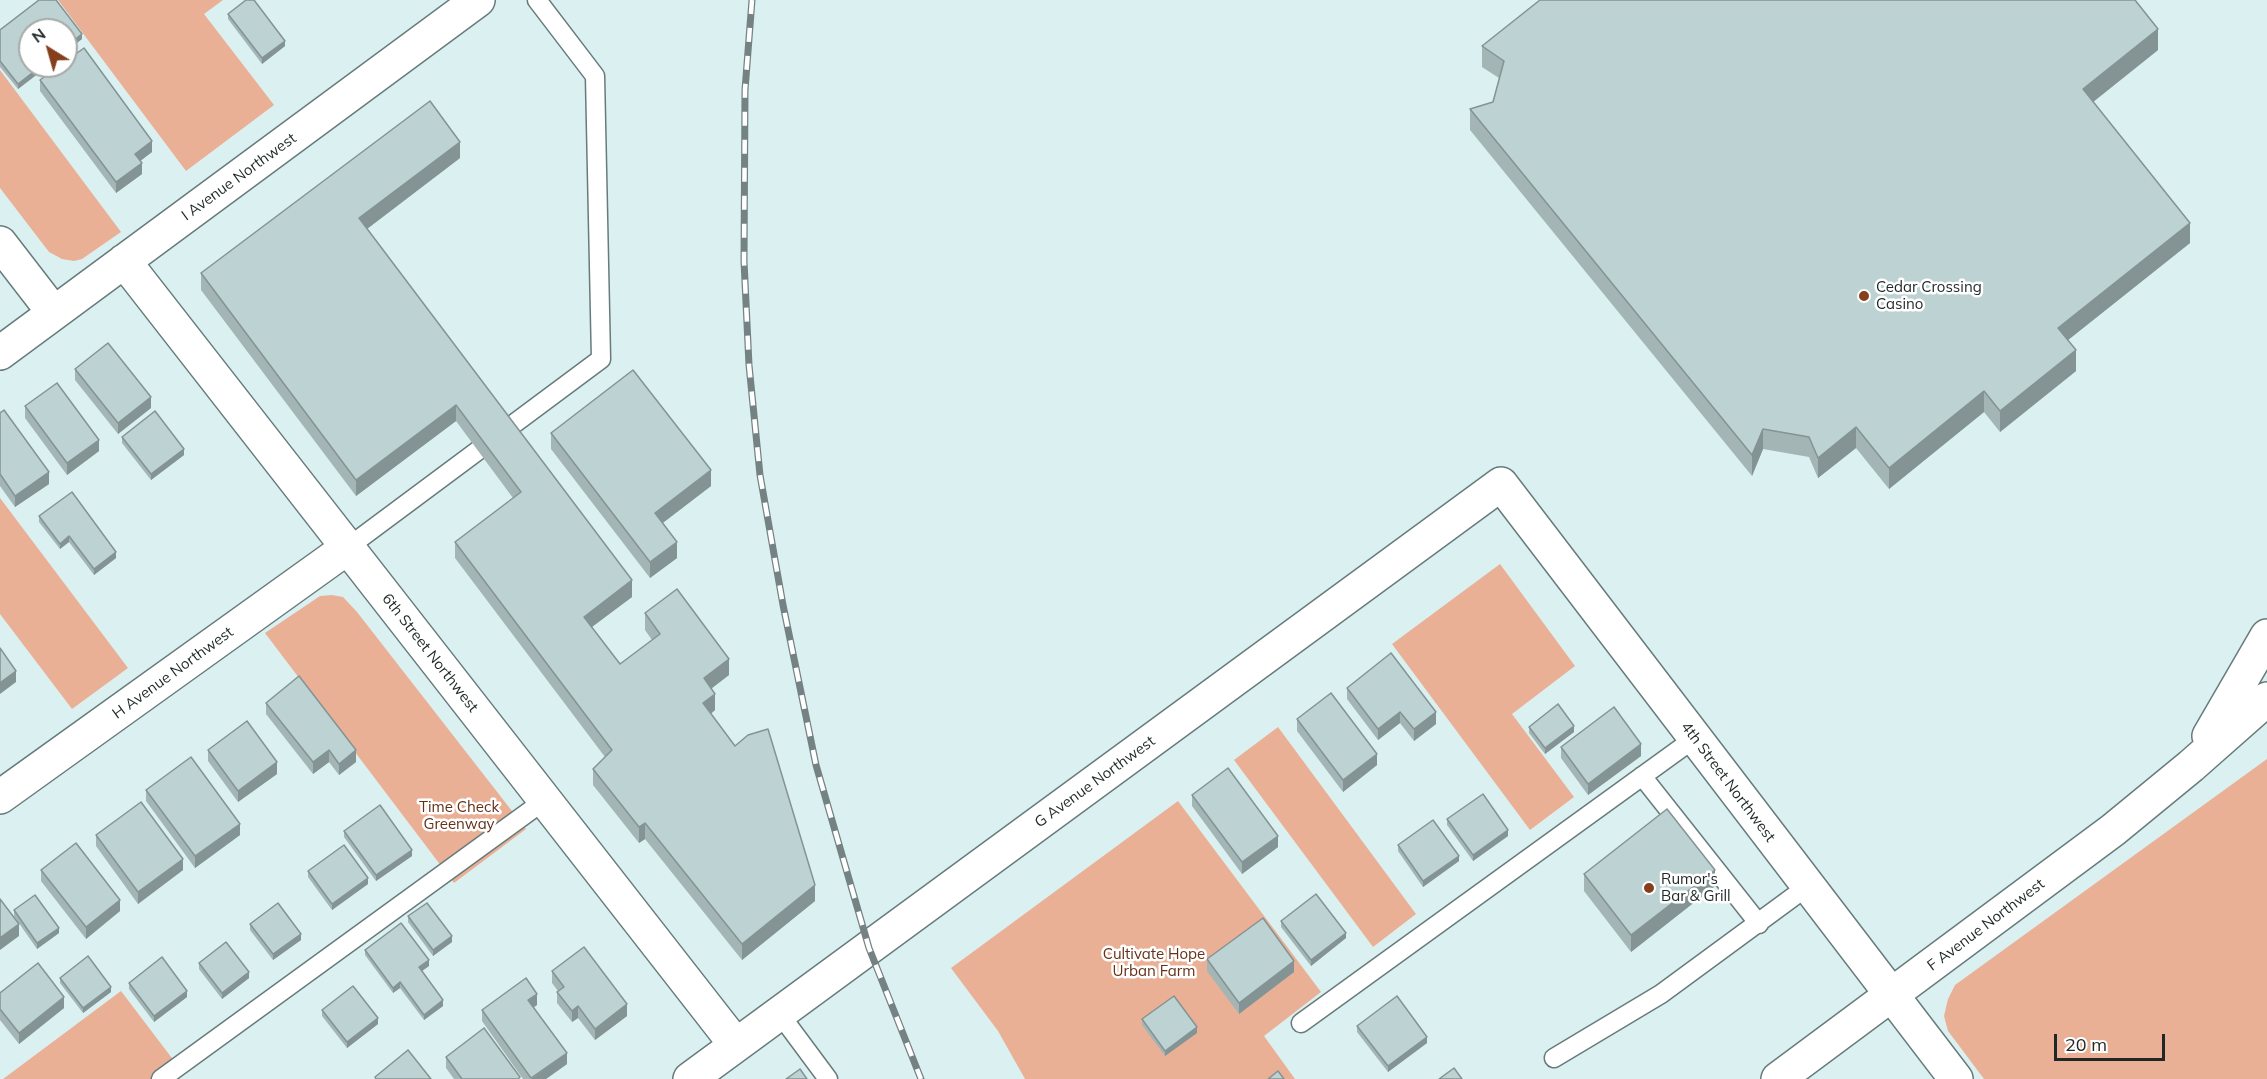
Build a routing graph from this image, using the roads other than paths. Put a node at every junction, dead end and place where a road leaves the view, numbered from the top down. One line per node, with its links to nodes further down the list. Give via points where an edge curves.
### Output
1 (478, 0): 4 (street, I Avenue Northwest)
2 (537, 0): 8 (lane, via 594,76 601,358)
3 (0, 243): 5 (street)
4 (124, 261): 5 (street, I Avenue Northwest); 8 (street, 6th Street Northwest)
5 (54, 313): 6 (street, I Avenue Northwest)
6 (0, 353)
7 (1501, 484): 11 (street, 4th Street Northwest); 19 (street, G Avenue Northwest)
8 (346, 548): 14 (street, H Avenue Northwest); 15 (street, 6th Street Northwest)
9 (2267, 636): 12 (street, F Avenue Northwest)
10 (2267, 699): 12 (street, F Avenue Northwest)
11 (1695, 738): 13 (lane); 16 (street, 4th Street Northwest)
12 (2191, 766): 18 (street, F Avenue Northwest, via 2113,830)
13 (1642, 776): 17 (lane); 20 (lane)
14 (0, 797)
15 (545, 800): 21 (street, 6th Street Northwest); 23 (lane)
16 (1808, 886): 17 (lane); 18 (street, 4th Street Northwest)
17 (1759, 924): 22 (lane, via 1661,994)
18 (1892, 996): 26 (street, F Avenue Northwest); 27 (street, 4th Street Northwest)
19 (779, 1013): 21 (street, G Avenue Northwest); 25 (lane)
20 (1301, 1023)
21 (736, 1045): 24 (street, G Avenue Northwest)
22 (1554, 1058)
23 (161, 1079)
24 (690, 1079)
25 (828, 1079)
26 (1778, 1079)
27 (1956, 1079)

